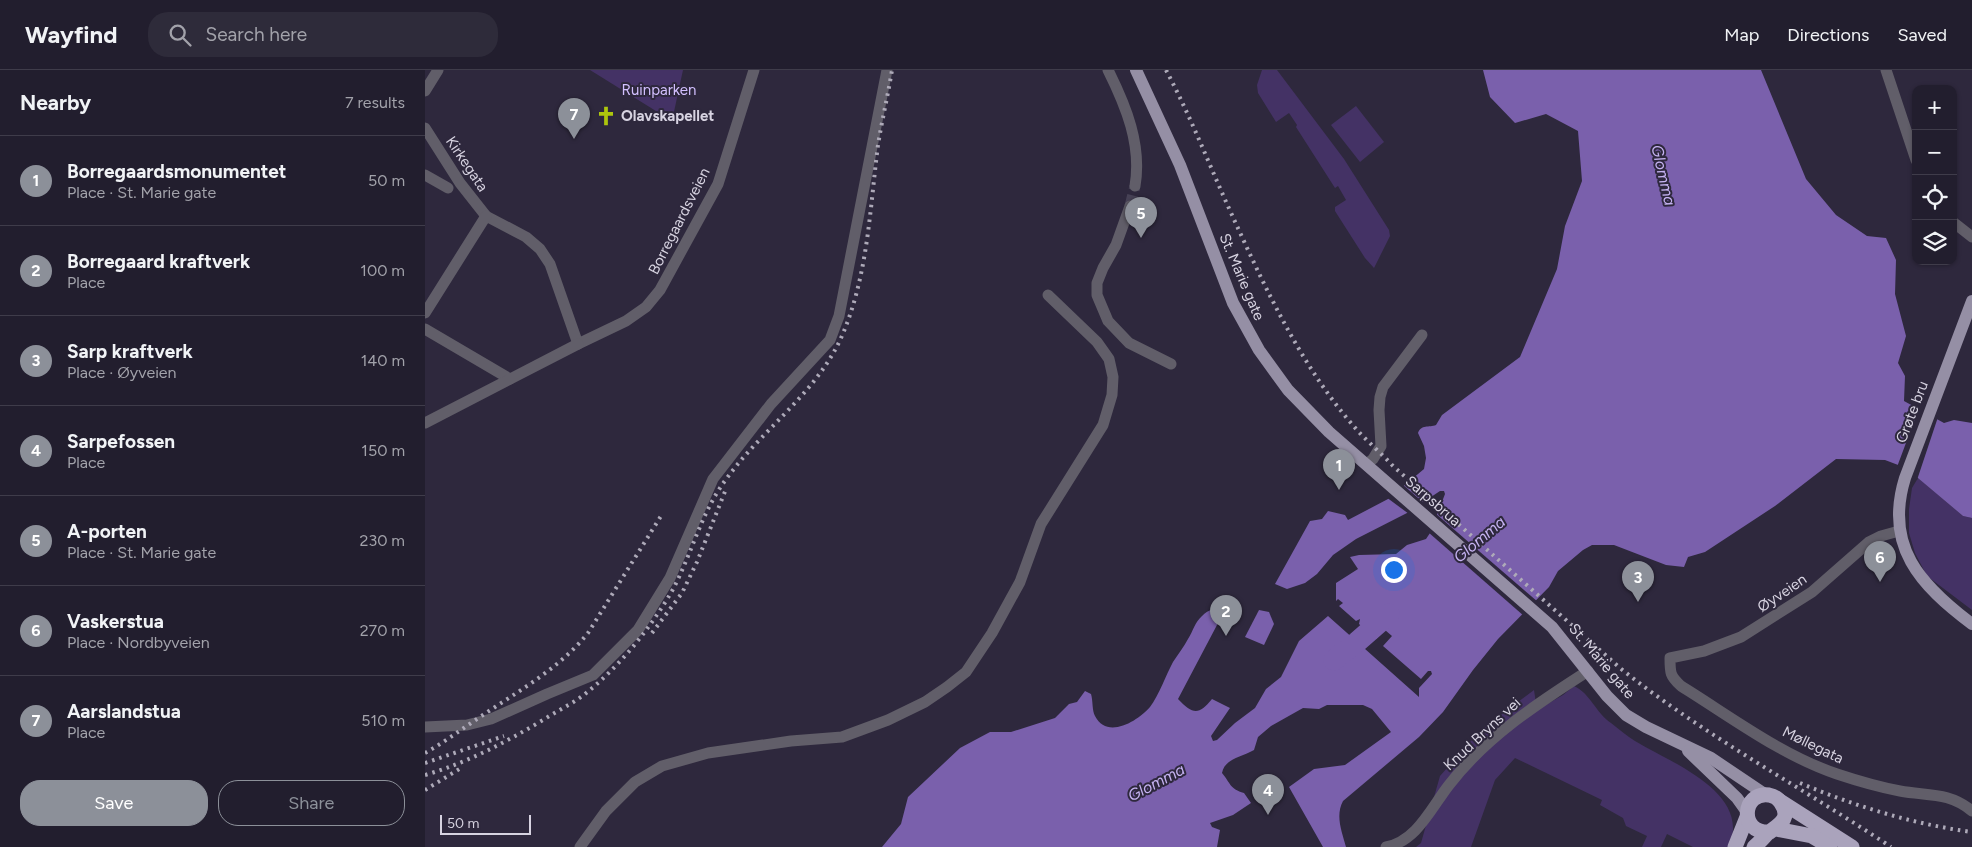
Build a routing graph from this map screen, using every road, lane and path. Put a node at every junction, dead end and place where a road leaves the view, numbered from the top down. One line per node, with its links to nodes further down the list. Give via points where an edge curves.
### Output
1 (439, 70): 7 (street)
2 (754, 70): 22 (street, Borregaardsveien, via 718,184 660,290 626,321)
3 (887, 70): 33 (street, via 839,316 830,340 771,404 713,479 670,578 638,630 593,675 491,719 467,725)
4 (1108, 70): 11 (street, via 1133,132 1138,169)
5 (1136, 70): 26 (main road, St. Marie gate, via 1163,125 1233,304 1259,350 1287,390)
6 (1886, 70): 9 (street)
7 (425, 91)
8 (425, 128): 14 (street, Kirkegata, via 460,183)
9 (1912, 148)
10 (425, 175): 12 (street)
11 (1135, 186)
12 (448, 188)
13 (1130, 206): 23 (street, via 1097,283 1097,295 1108,321 1129,343)
14 (486, 216): 19 (street); 22 (street, via 526,237 550,264)
15 (1957, 225): 16 (street)
16 (1972, 237)
17 (1048, 295): 39 (street, via 1097,342 1109,359 1112,395 1103,425 1041,524 1020,582 966,672 925,702 888,720 842,736 708,753 662,766 635,782 606,811)
18 (1972, 300): 28 (main road, Grøte bru, via 1907,471 1900,496)
19 (425, 312)
20 (425, 329): 24 (street)
21 (1422, 335): 26 (street, via 1383,387 1379,410 1381,446)
22 (578, 344): 24 (street, Borregaardsveien)
23 (1171, 364)
24 (510, 379): 25 (street, Borregaardsveien)
25 (425, 422)
26 (1367, 464): 27 (main road, St. Marie gate)
27 (1383, 478): 30 (main road, Sarpsbrua)
28 (1899, 530): 29 (main road, via 1917,574); 31 (street, Øyveien, via 1869,542 1813,592 1741,637 1704,651)
29 (1972, 624)
30 (1552, 627): 32 (main road, St. Marie gate)
31 (1670, 658): 36 (street, Møllegata, via 1670,672 1681,686 1801,759 1866,783 1955,799)
32 (1588, 671): 34 (main road, St. Marie gate, via 1627,715); 40 (street, Knud Bryns vei, via 1536,704 1500,734 1465,766 1421,826 1395,845)
33 (425, 727)
34 (1681, 744): 35 (main road, St. Marie gate, via 1726,766); 37 (main road, St. Marie gate, via 1737,798)
35 (1773, 798): 37 (highway, via 1755,798); 38 (highway, via 1785,810 1785,816 1781,825); 44 (highway)
36 (1972, 811)
37 (1747, 814): 38 (highway, via 1749,823 1758,831); 41 (highway)
38 (1773, 830): 42 (highway); 43 (highway, via 1812,836)
39 (580, 847)
40 (1386, 847)
41 (1735, 847)
42 (1754, 847)
43 (1830, 847)
44 (1852, 847)

